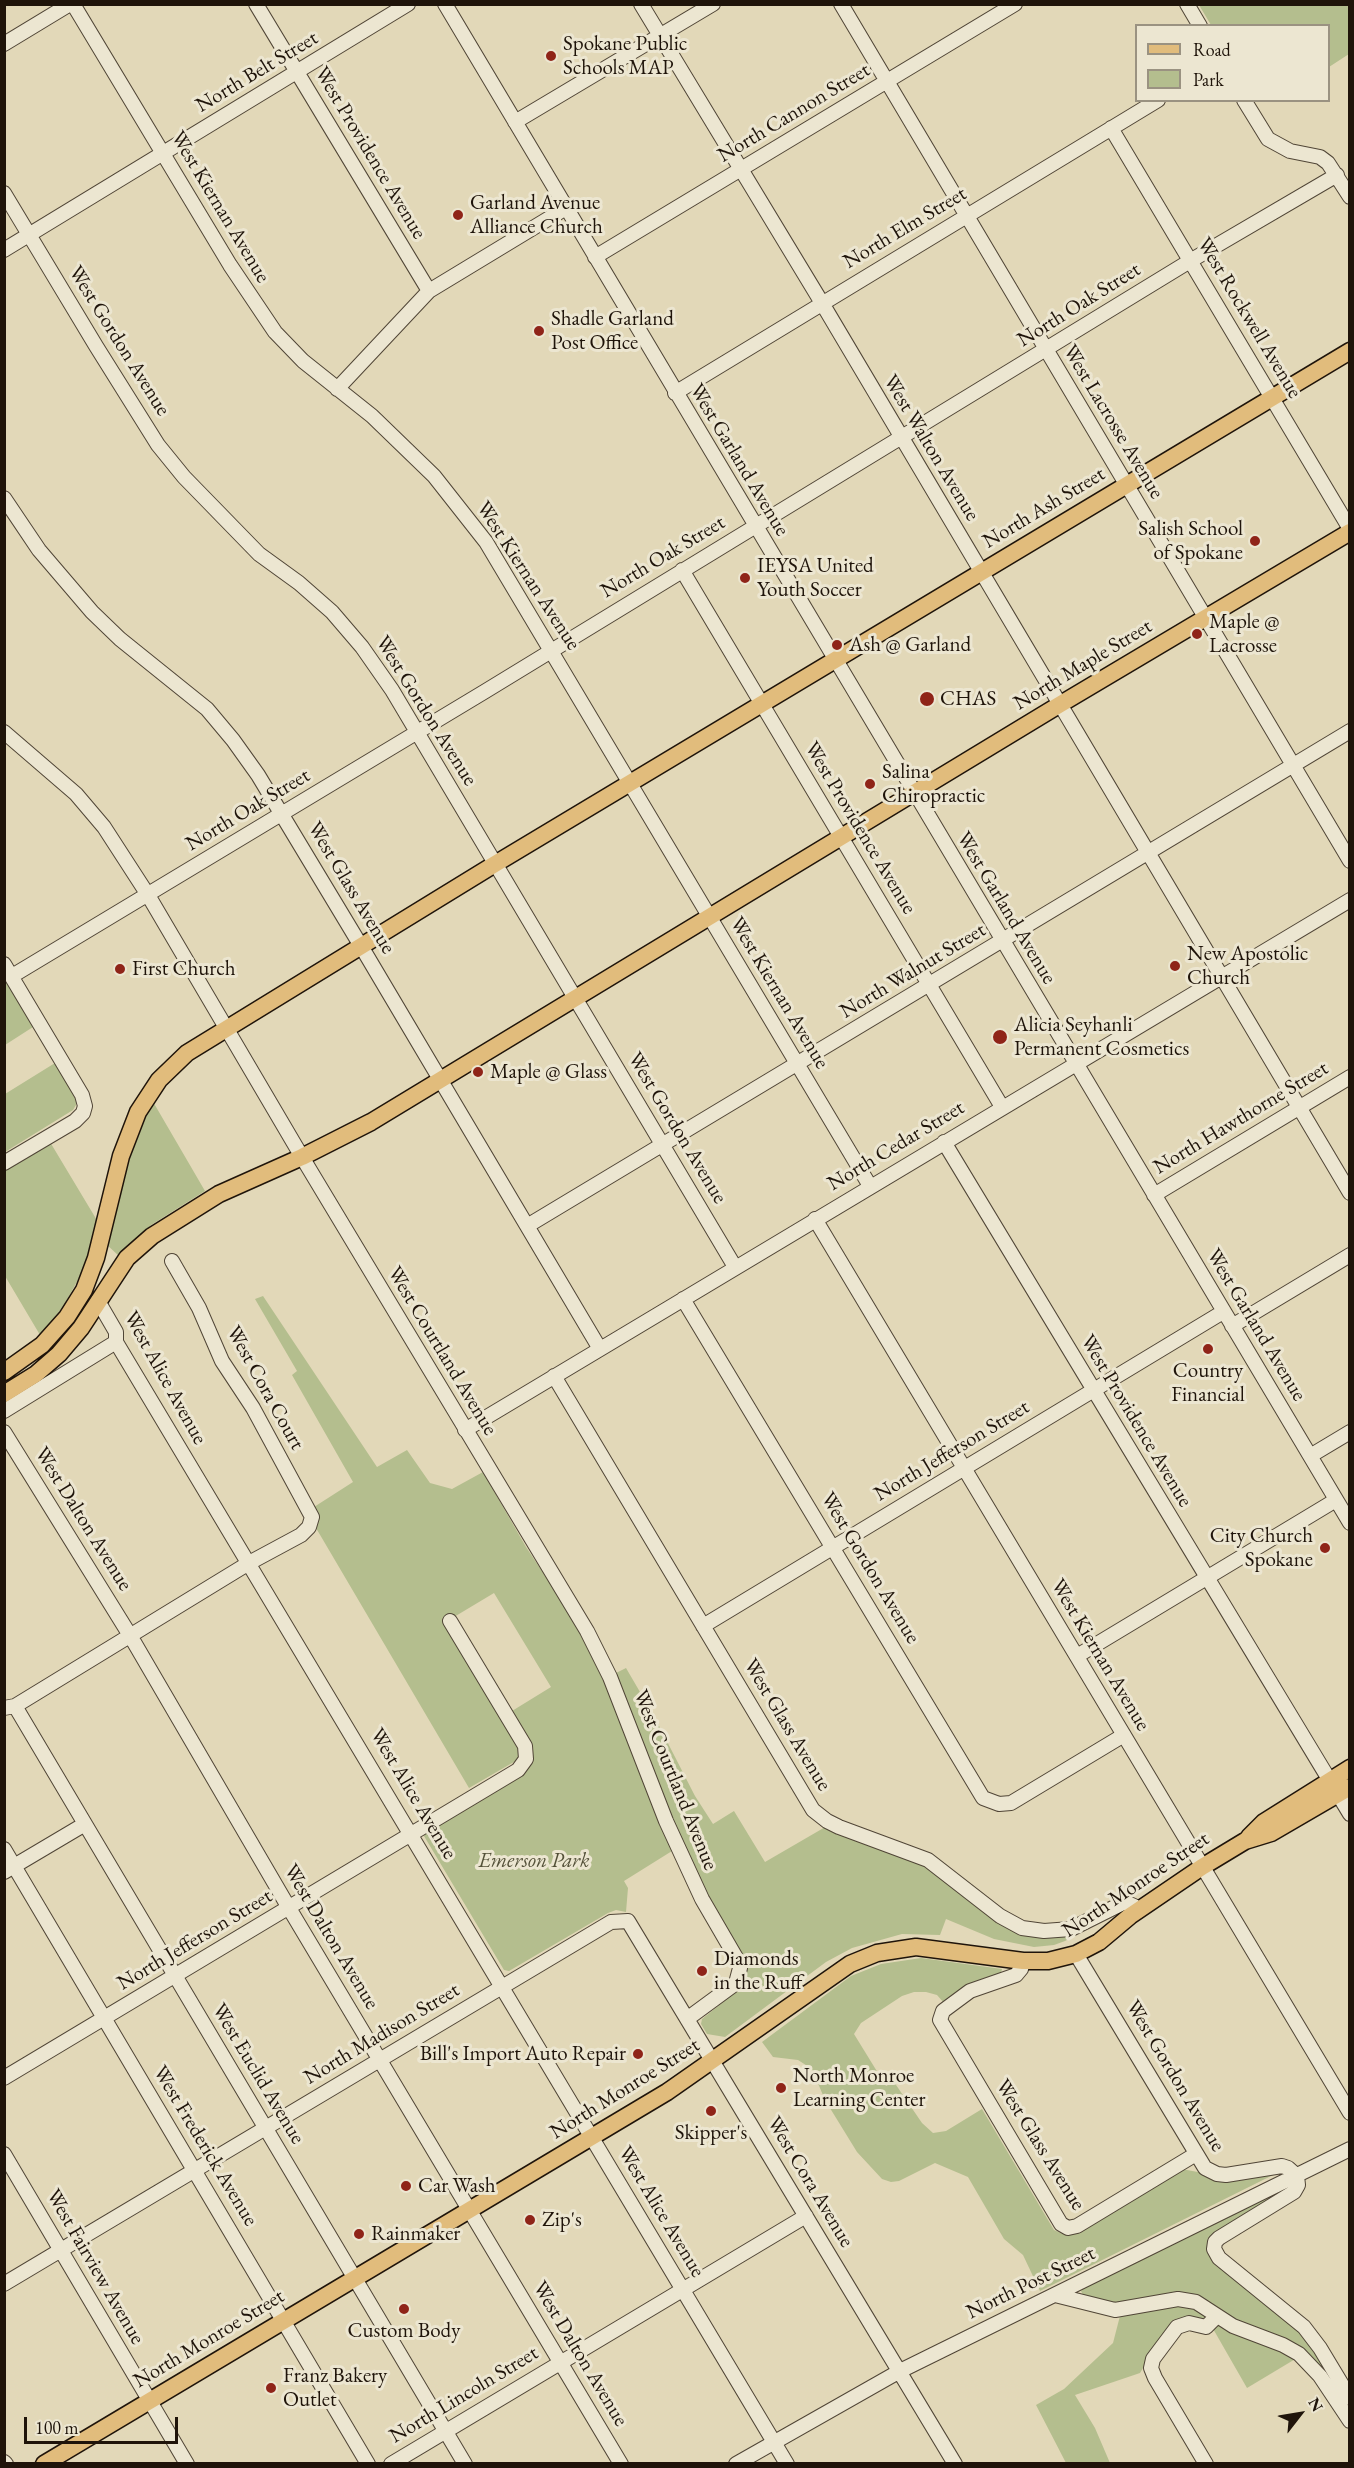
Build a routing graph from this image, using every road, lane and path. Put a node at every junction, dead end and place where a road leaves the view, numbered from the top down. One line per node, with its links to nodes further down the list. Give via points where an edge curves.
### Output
1 (71, 4): 12 (street); 19 (street, West Kiernan Avenue)
2 (256, 4): 13 (street, West Providence Avenue)
3 (408, 4): 13 (street, North Belt Street)
4 (445, 4): 17 (street, West Garland Avenue)
5 (641, 4): 11 (street, West Walton Avenue)
6 (713, 4): 11 (street)
7 (841, 4): 14 (street, West Lacrosse Avenue)
8 (1014, 4): 14 (street, North Cannon Street)
9 (1187, 4): 10 (street)
10 (1199, 24)
11 (660, 37): 17 (street); 20 (street, West Walton Avenue)
12 (4, 44)
13 (297, 72): 19 (street, North Belt Street); 30 (street, West Providence Avenue)
14 (887, 81): 20 (street, North Cannon Street); 25 (street, West Lacrosse Avenue)
15 (1155, 102): 18 (street, North Elm Street)
16 (1245, 102): 21 (street, via 1268,139 1290,150 1320,157)
17 (515, 123): 24 (street, West Garland Avenue)
18 (1111, 128): 25 (street, North Elm Street); 29 (street, West Rockwell Avenue)
19 (162, 153): 26 (street, North Belt Street); 34 (street, West Kiernan Avenue, via 270,324 303,361)
20 (740, 169): 28 (street, North Cannon Street); 31 (street, West Walton Avenue)
21 (1337, 175): 23 (street); 29 (street, North Oak Street)
22 (4, 194): 26 (street, West Gordon Avenue)
23 (1350, 197)
24 (566, 208): 28 (street, West Garland Avenue); 30 (street)
25 (966, 217): 31 (street, North Elm Street); 32 (street, West Lacrosse Avenue)
26 (29, 235): 27 (street, North Belt Street); 51 (street, West Gordon Avenue, via 158,445 259,554 332,612 362,647)
27 (4, 250)
28 (595, 257): 35 (street, West Garland Avenue)
29 (1190, 261): 32 (street, North Oak Street); 36 (street, West Rockwell Avenue)
30 (429, 291): 34 (street)
31 (822, 303): 35 (street, North Elm Street); 37 (street, West Walton Avenue)
32 (1046, 351): 37 (street, North Oak Street); 38 (street, West Lacrosse Avenue)
33 (1350, 351): 36 (main road, North Ash Street)
34 (336, 389): 45 (street, West Kiernan Avenue, via 372,416 461,508)
35 (675, 393): 40 (street, West Garland Avenue)
36 (1272, 398): 38 (main road, North Ash Street); 41 (street, West Rockwell Avenue)
37 (901, 438): 40 (street, North Oak Street); 43 (street, West Walton Avenue)
38 (1125, 485): 43 (main road, North Ash Street); 44 (street, West Lacrosse Avenue)
39 (4, 498): 55 (street, West Glass Avenue, via 39,550 92,612 207,709 233,740)
40 (754, 527): 42 (street, North Oak Street); 46 (street, West Garland Avenue)
41 (1350, 531): 44 (main road, North Maple Street)
42 (682, 570): 45 (street, North Oak Street); 47 (street, West Providence Avenue)
43 (981, 573): 46 (main road, North Ash Street); 48 (street, West Walton Avenue)
44 (1205, 618): 48 (main road, North Maple Street); 52 (street, West Lacrosse Avenue)
45 (551, 649): 51 (street, North Oak Street); 53 (street, West Kiernan Avenue)
46 (834, 660): 47 (main road, North Ash Street); 54 (street, West Garland Avenue)
47 (761, 704): 53 (main road, North Ash Street); 56 (street, West Providence Avenue)
48 (1059, 705): 54 (main road, North Maple Street); 57 (street, West Walton Avenue)
49 (1350, 731): 52 (street, North Walnut Street)
50 (4, 732): 60 (street, West Courtland Avenue, via 76,794 104,827)
51 (416, 732): 55 (street, North Oak Street); 59 (street, West Gordon Avenue)
52 (1293, 765): 57 (street, North Walnut Street); 58 (street, West Lacrosse Avenue)
53 (631, 783): 59 (main road, North Ash Street); 62 (street, West Kiernan Avenue)
54 (914, 794): 56 (main road, North Maple Street); 63 (street, West Garland Avenue)
55 (282, 814): 60 (street, North Oak Street); 64 (street, West Glass Avenue)
56 (841, 838): 62 (main road, North Maple Street); 67 (street, West Providence Avenue)
57 (1148, 852): 63 (street, North Walnut Street); 66 (street, West Walton Avenue)
58 (1350, 861)
59 (495, 864): 64 (main road, North Ash Street); 68 (street, West Gordon Avenue)
60 (148, 895): 65 (street, North Oak Street); 69 (street, West Courtland Avenue)
61 (1350, 900): 66 (street, North Cedar Street)
62 (710, 918): 68 (main road, North Maple Street); 71 (street, West Kiernan Avenue)
63 (1002, 942): 67 (street, North Walnut Street); 70 (street, West Garland Avenue)
64 (361, 946): 69 (main road, North Ash Street); 73 (street, West Glass Avenue)
65 (8, 970): 79 (street, via 82,1095 85,1109 75,1121)
66 (1222, 977): 70 (street, North Cedar Street); 75 (street, West Walton Avenue)
67 (930, 985): 71 (street, North Walnut Street); 74 (street, West Providence Avenue)
68 (576, 999): 73 (main road, North Maple Street); 77 (street, West Gordon Avenue)
69 (226, 1028): 78 (street, West Courtland Avenue); 94 (main road, North Ash Street, via 187,1053 159,1080 138,1112 120,1156 96,1258 84,1290 42,1345)
70 (1075, 1063): 74 (street, North Cedar Street); 82 (street, West Garland Avenue)
71 (798, 1065): 77 (street, North Walnut Street); 80 (street, West Kiernan Avenue)
72 (1350, 1077): 75 (street, North Hawthorne Street)
73 (441, 1080): 78 (main road, North Maple Street); 84 (street, West Glass Avenue)
74 (1002, 1107): 76 (street, North Cedar Street)
75 (1300, 1107): 81 (street, West Walton Avenue); 82 (street, North Hawthorne Street)
76 (944, 1142): 80 (street, North Cedar Street); 96 (street, West Providence Avenue)
77 (662, 1146): 84 (street, North Walnut Street); 87 (street, West Gordon Avenue)
78 (302, 1157): 89 (main road, North Maple Street, via 219,1194 152,1236 127,1258); 99 (street, West Courtland Avenue)
79 (4, 1163)
80 (870, 1186): 83 (street, North Cedar Street)
81 (1350, 1193)
82 (1154, 1195): 90 (street, West Garland Avenue)
83 (815, 1219): 87 (street, North Cedar Street); 103 (street, West Kiernan Avenue)
84 (527, 1226): 93 (street, West Glass Avenue)
85 (1350, 1255): 91 (street)
86 (172, 1261): 107 (street, West Cora Court, via 199,1308 222,1361 253,1408 312,1517 301,1535)
87 (735, 1268): 88 (street, North Cedar Street)
88 (683, 1299): 93 (street, North Cedar Street); 106 (street, West Gordon Avenue)
89 (98, 1301): 92 (street, West Alice Avenue, via 116,1332); 97 (main road, North Maple Street, via 59,1354)
90 (1223, 1312): 91 (street, West Garland Avenue); 96 (street, North Jefferson Street)
91 (1232, 1326): 102 (street, West Garland Avenue)
92 (116, 1342): 98 (street); 107 (street, West Alice Avenue)
93 (600, 1349): 95 (street, North Cedar Street)
94 (4, 1372)
95 (554, 1376): 99 (street, North Cedar Street); 110 (street, West Glass Avenue)
96 (1093, 1391): 103 (street, North Jefferson Street); 108 (street, West Providence Avenue)
97 (4, 1394)
98 (4, 1411)
99 (465, 1430): 131 (street, West Courtland Avenue, via 587,1631 610,1677 666,1821 702,1899 738,1961 736,1983)
100 (4, 1432): 111 (street, West Dalton Avenue)
101 (1350, 1432): 102 (street)
102 (1310, 1456): 104 (street, West Garland Avenue)
103 (964, 1468): 106 (street, North Jefferson Street); 112 (street, West Kiernan Avenue)
104 (1336, 1500): 105 (street, West Garland Avenue); 108 (street)
105 (1350, 1523)
106 (833, 1547): 110 (street, North Jefferson Street); 114 (street, West Gordon Avenue, via 983,1798 999,1804 1011,1803)
107 (249, 1563): 111 (street); 119 (street, West Alice Avenue)
108 (1206, 1577): 112 (street); 116 (street, West Providence Avenue)
109 (450, 1621): 119 (street, North Jefferson Street, via 525,1746 526,1759 518,1770)
110 (703, 1626): 124 (street, West Glass Avenue, via 802,1794 827,1821 928,1860 1000,1916 1022,1928 1071,1929 1125,1902)
111 (130, 1637): 113 (street); 123 (street, West Dalton Avenue)
112 (1077, 1656): 114 (street, West Kiernan Avenue)
113 (10, 1707): 118 (street, West Euclid Avenue)
114 (1124, 1736): 121 (street, West Kiernan Avenue)
115 (1350, 1768): 116 (main road, North Monroe Street)
116 (1338, 1787): 117 (street, West Providence Avenue); 121 (main road, North Monroe Street, via 1264,1822 1245,1841)
117 (1350, 1814)
118 (85, 1824): 122 (street); 128 (street, West Euclid Avenue)
119 (412, 1834): 123 (street, North Jefferson Street); 129 (street, West Alice Avenue)
120 (4, 1850): 122 (street, West Frederick Avenue)
121 (1202, 1867): 124 (main road, North Monroe Street); 135 (street, West Kiernan Avenue)
122 (9, 1869): 130 (street, West Frederick Avenue)
123 (289, 1908): 128 (street, North Jefferson Street); 132 (street, West Dalton Avenue)
124 (1138, 1911): 126 (main road, North Monroe Street)
125 (628, 1922): 129 (street, North Madison Street, via 611,1922); 131 (street, West Cora Avenue)
126 (1077, 1954): 127 (main road, North Monroe Street, via 1048,1961); 140 (street, West Gordon Avenue)
127 (1023, 1961): 133 (main road, North Monroe Street, via 928,1947 877,1953 838,1971); 145 (street, West Glass Avenue, via 1016,1975 970,1991 940,2016 1059,2221)
128 (175, 1976): 130 (street, North Jefferson Street); 136 (street, West Euclid Avenue)
129 (502, 1986): 132 (street, North Madison Street); 137 (street, West Alice Avenue)
130 (105, 2018): 134 (street, North Jefferson Street); 141 (street, West Frederick Avenue)
131 (687, 2019): 133 (street, West Cora Avenue)
132 (380, 2059): 136 (street, North Madison Street); 143 (street, West Dalton Avenue)
133 (713, 2062): 137 (main road, North Monroe Street); 144 (street, West Cora Avenue)
134 (4, 2078)
135 (1350, 2113)
136 (265, 2128): 141 (street, North Madison Street); 147 (street, West Euclid Avenue)
137 (592, 2137): 143 (main road, North Monroe Street); 149 (street, West Alice Avenue)
138 (1350, 2149): 142 (street, North Post Street)
139 (4, 2154): 146 (street, West Fairview Avenue)
140 (1196, 2154): 142 (street, West Gordon Avenue, via 1205,2168 1217,2175 1282,2166); 145 (street, North Post Street)
141 (195, 2169): 146 (street, North Madison Street); 152 (street, West Frederick Avenue)
142 (1297, 2176): 150 (street, North Post Street); 155 (street, via 1294,2193 1219,2238 1214,2249 1219,2258 1304,2327)
143 (470, 2209): 147 (main road, North Monroe Street); 153 (street, West Dalton Avenue)
144 (806, 2216): 149 (street, North Lincoln Street); 154 (street, West Cora Avenue)
145 (1070, 2229)
146 (60, 2250): 148 (street, North Madison Street); 156 (street, West Fairview Avenue)
147 (355, 2277): 152 (main road, North Monroe Street); 158 (street, West Euclid Avenue)
148 (4, 2284)
149 (683, 2290): 153 (street, North Lincoln Street); 159 (street, West Alice Avenue)
150 (1055, 2295): 151 (street, via 1114,2310 1185,2299); 154 (street, North Post Street)
151 (1217, 2316): 157 (street, via 1299,2354 1320,2376); 169 (street, via 1206,2327 1189,2323 1177,2327 1151,2366)
152 (283, 2321): 156 (main road, North Monroe Street); 162 (street, West Frederick Avenue)
153 (559, 2362): 158 (street, North Lincoln Street); 165 (street, West Dalton Avenue)
154 (900, 2372): 159 (street, North Post Street); 168 (street, West Cora Avenue)
155 (1350, 2398)
156 (149, 2401): 160 (main road, North Monroe Street); 161 (street, West Fairview Avenue)
157 (1350, 2421)
158 (446, 2431): 163 (street, North Lincoln Street); 164 (street, West Euclid Avenue)
159 (773, 2441): 166 (street, North Post Street); 167 (street, West Alice Avenue)
160 (44, 2463)
161 (187, 2463)
162 (368, 2463)
163 (391, 2463)
164 (465, 2463)
165 (621, 2463)
166 (736, 2463)
167 (787, 2463)
168 (956, 2463)
169 (1206, 2463)

